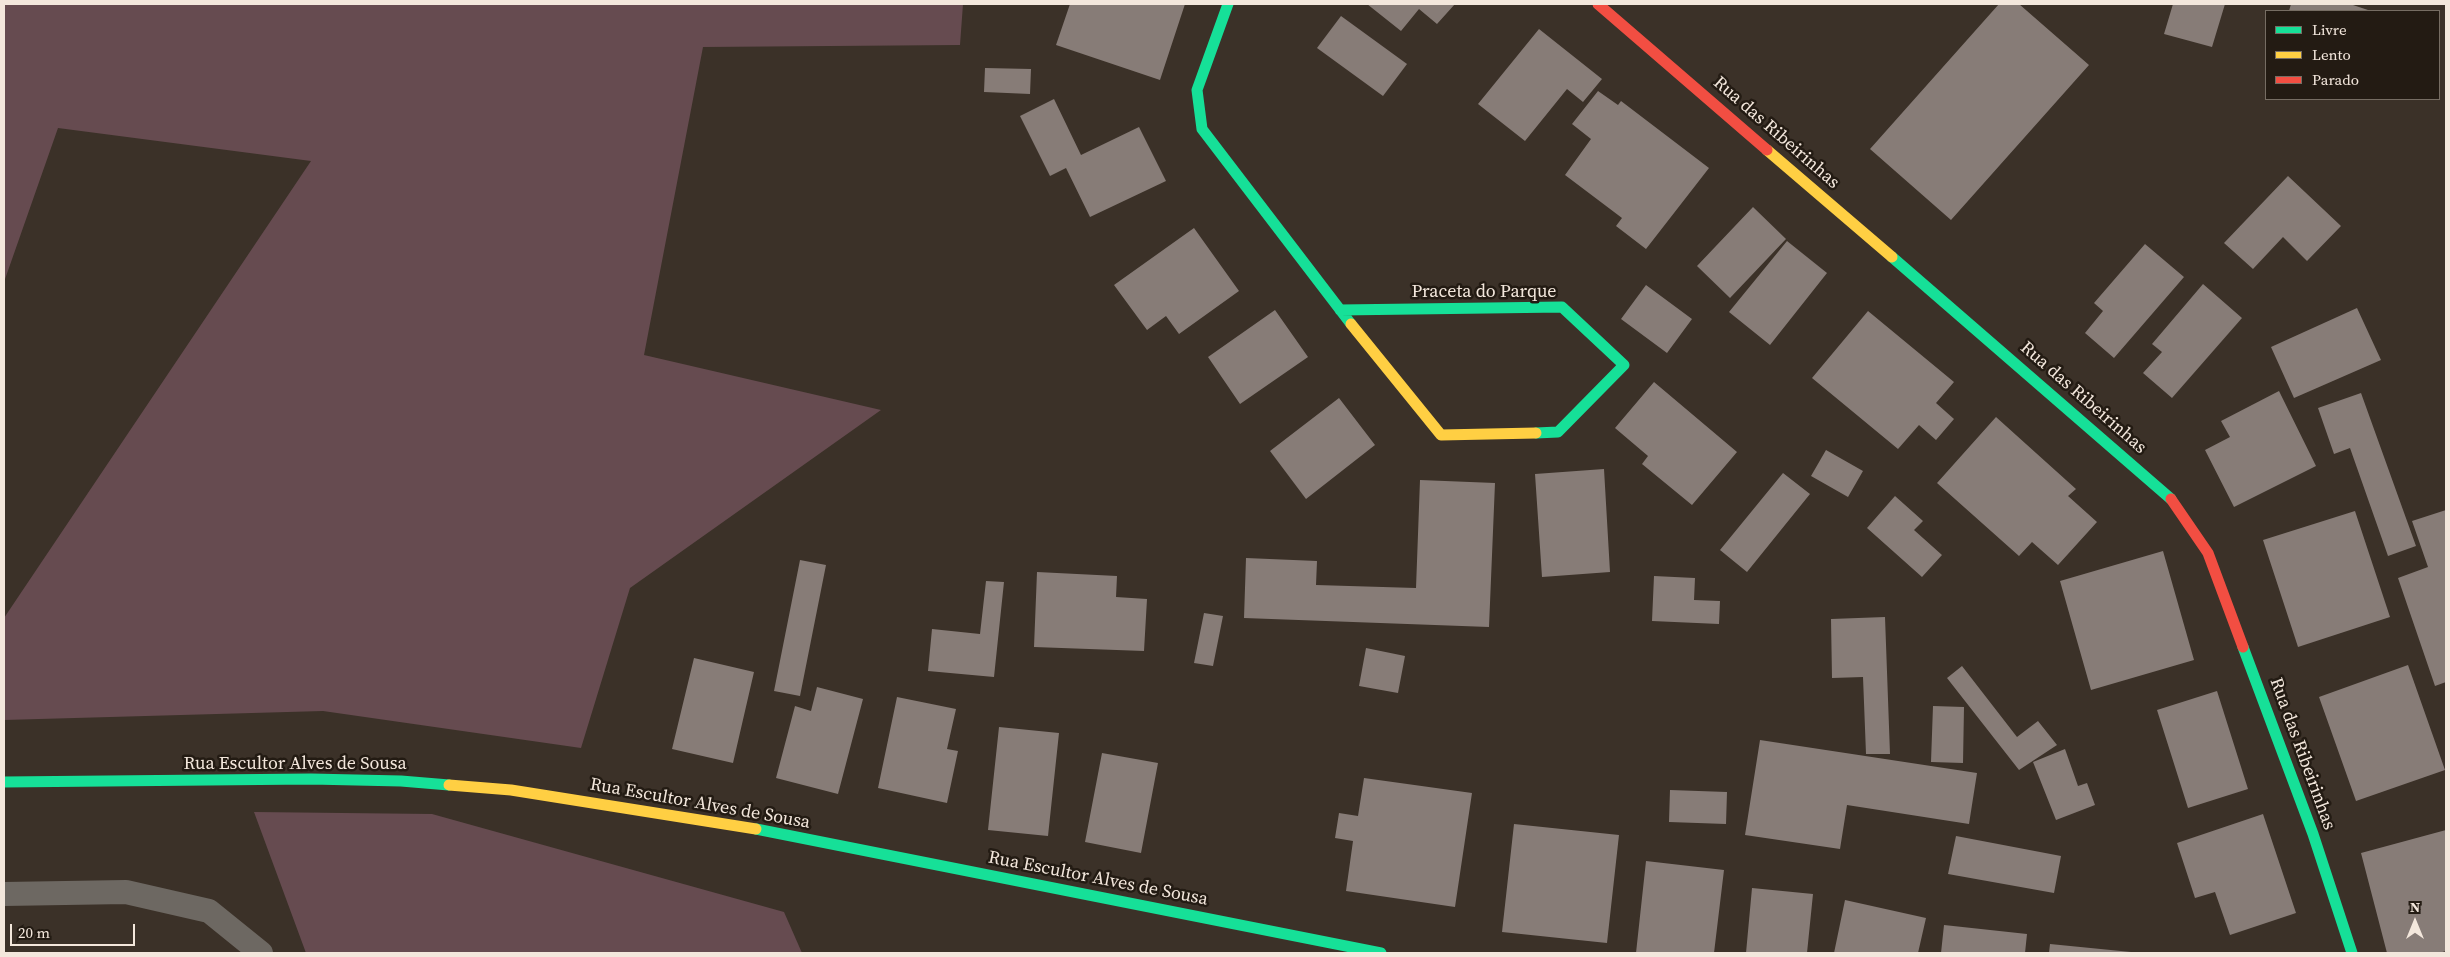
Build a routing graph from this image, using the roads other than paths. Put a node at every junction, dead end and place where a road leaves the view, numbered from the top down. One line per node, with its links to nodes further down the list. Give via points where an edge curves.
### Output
1 (1228, 4): 3 (street, Praceta do Parque, via 1196,90 1202,129)
2 (1598, 4): 8 (street, Rua das Ribeirinhas, via 2169,495 2208,554 2313,834)
3 (1340, 310): 3 (street, Praceta do Parque, via 1441,435 1558,432 1624,365 1562,307)
4 (4, 782): 7 (street, Rua Escultor Alves de Sousa, via 311,779 401,781 511,790 735,825)
5 (4, 894): 6 (lane, via 126,892 190,906 209,911)
6 (261, 953)
7 (1381, 953)
8 (2352, 953)

